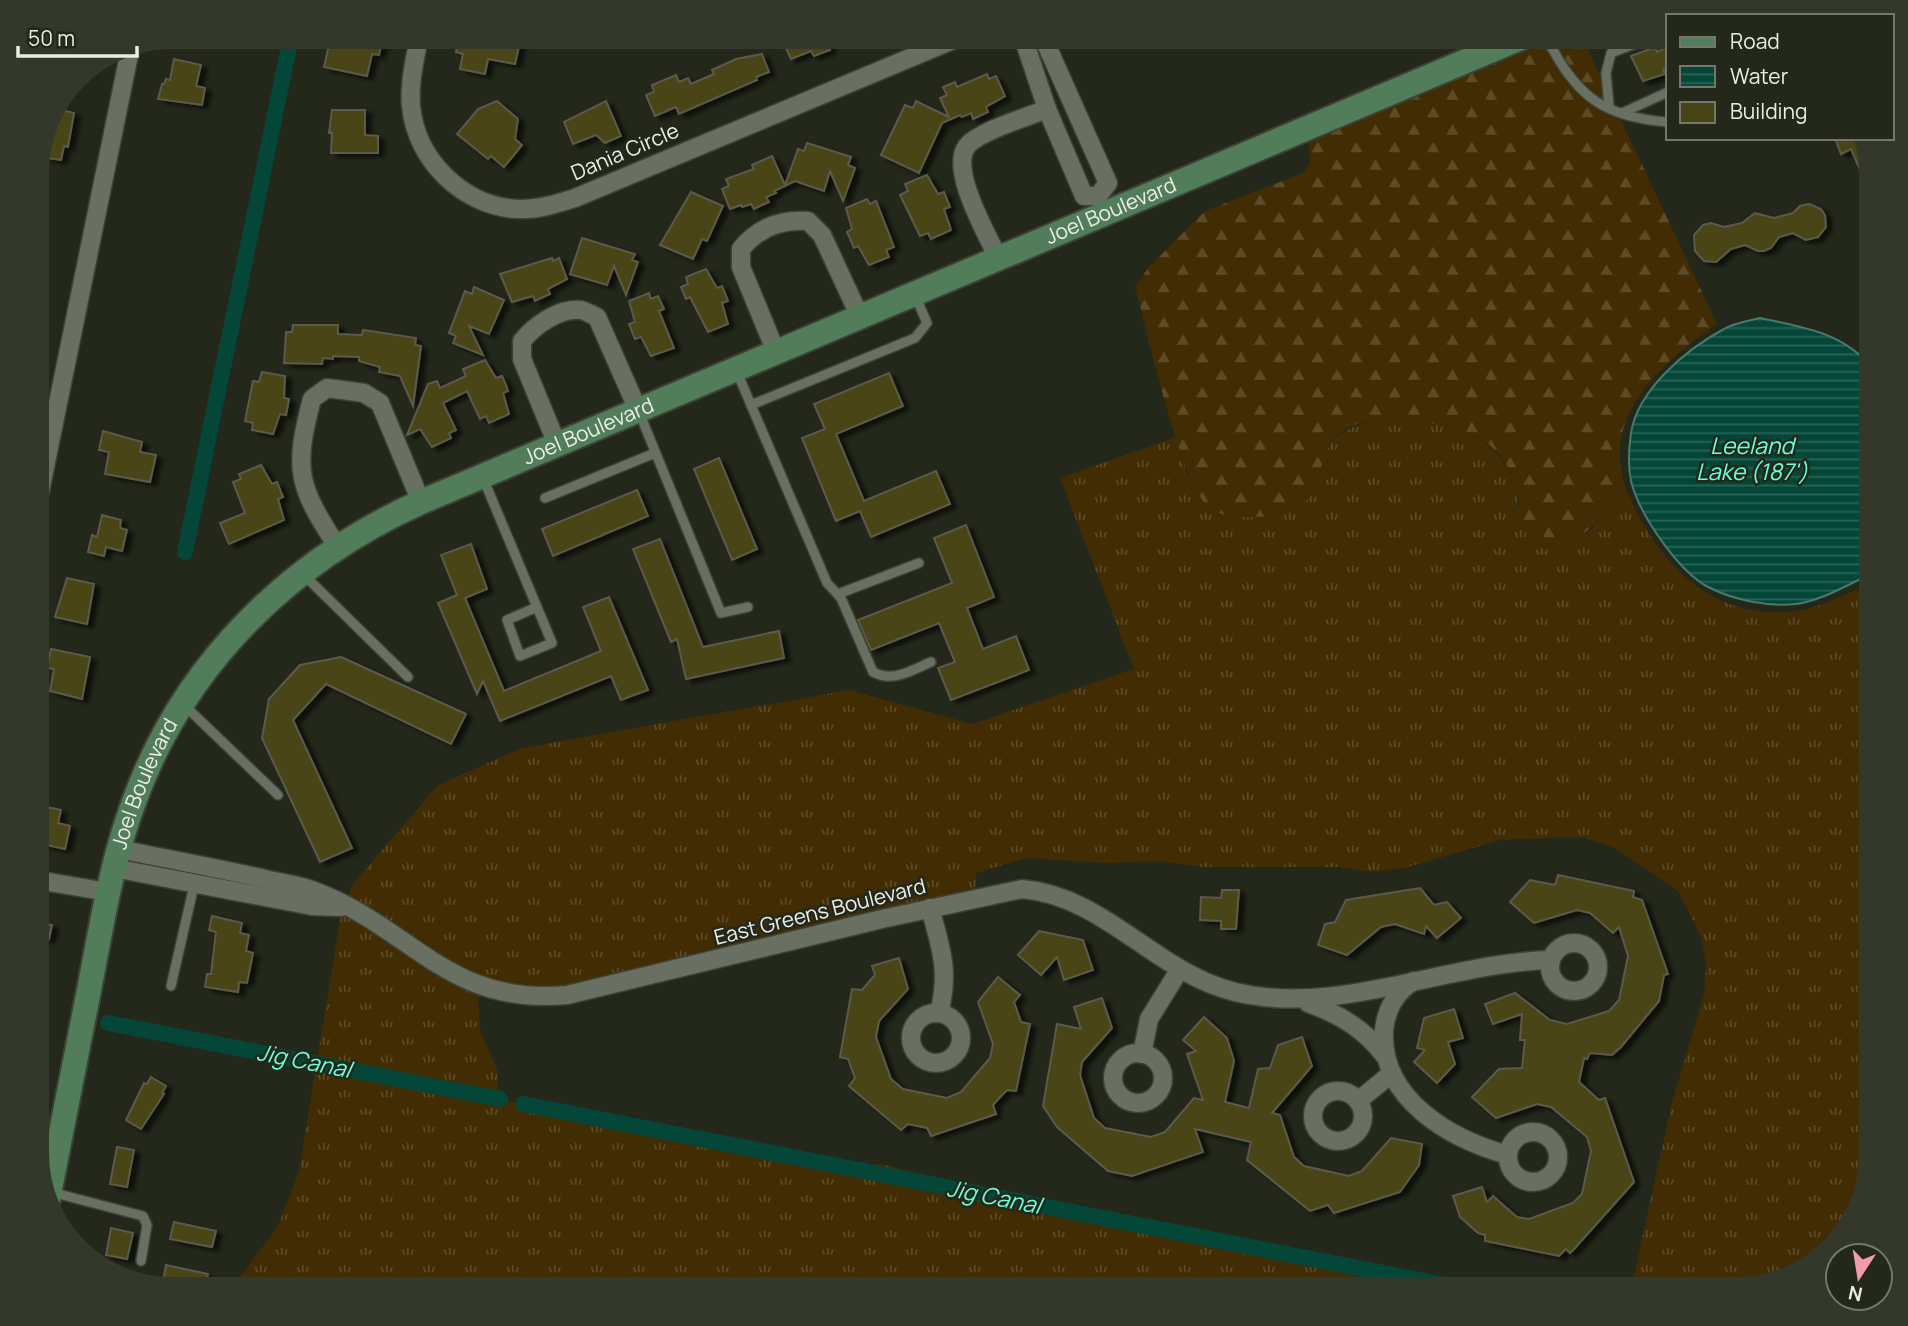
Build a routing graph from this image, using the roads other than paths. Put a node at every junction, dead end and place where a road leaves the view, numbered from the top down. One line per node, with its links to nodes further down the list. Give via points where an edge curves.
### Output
1 (417, 49): 2 (street, Dania Circle, via 410,88 421,144 442,173 462,190 485,202 518,209 575,198)
2 (931, 49)
3 (1027, 49): 11 (street)
4 (1048, 49): 14 (street, via 1108,183)
5 (1493, 49): 14 (main road, Joel Boulevard)
6 (1553, 49): 10 (lane, via 1575,86)
7 (1621, 49): 10 (lane, via 1611,53 1606,74)
8 (129, 57): 23 (street)
9 (1666, 93): 12 (lane)
10 (1609, 106): 12 (lane)
11 (1047, 109): 14 (street, via 1084,196); 15 (street, via 985,134 968,145 960,160 964,182)
12 (1621, 113): 13 (lane)
13 (1666, 122)
14 (1102, 204): 15 (main road, Joel Boulevard)
15 (998, 258): 16 (main road, Joel Boulevard)
16 (915, 294): 17 (main road, Joel Boulevard); 20 (lane, via 927,323 915,338)
17 (860, 317): 18 (main road, Joel Boulevard); 18 (street, via 822,235 808,221 788,220 752,234 741,249 741,267)
18 (776, 352): 19 (main road, Joel Boulevard)
19 (736, 369): 20 (lane); 21 (main road, Joel Boulevard)
20 (751, 405): 31 (lane, via 827,583)
21 (638, 411): 22 (main road, Joel Boulevard); 22 (street, via 597,317 580,310 563,313 534,327 522,341 522,359); 24 (lane)
22 (557, 444): 25 (main road, Joel Boulevard)
23 (49, 447)
24 (655, 453): 26 (lane); 33 (lane, via 721,612)
25 (482, 476): 27 (main road, Joel Boulevard); 32 (lane)
26 (545, 498)
27 (421, 502): 28 (main road, Joel Boulevard); 28 (street, via 380,403 364,393 327,388 312,399 300,475)
28 (337, 546): 30 (main road, Joel Boulevard)
29 (919, 563): 31 (lane)
30 (301, 572): 35 (lane); 36 (main road, Joel Boulevard, via 245,623)
31 (838, 594): 34 (lane, via 873,673 894,677)
32 (537, 607): 32 (lane, via 552,643 520,656 507,620)
33 (748, 607)
34 (931, 662)
35 (408, 677)
36 (182, 704): 37 (lane); 38 (main road, Joel Boulevard, via 152,757)
37 (278, 795)
38 (116, 859): 39 (street, East Greens Boulevard); 41 (street); 42 (main road, Joel Boulevard)
39 (199, 865): 41 (lane); 43 (street, East Greens Boulevard, via 315,891)
40 (49, 882): 42 (street)
41 (194, 884): 43 (street, via 312,906); 48 (lane)
42 (108, 892): 55 (main road, Joel Boulevard)
43 (348, 907): 44 (street, East Greens Boulevard, via 458,977 504,994 532,997 579,992)
44 (930, 908): 46 (street, East Greens Boulevard, via 1001,892 1043,891 1096,913); 50 (street, via 946,963)
45 (1550, 960): 47 (street, East Greens Boulevard, via 1514,961)
46 (1180, 969): 49 (street, East Greens Boulevard, via 1234,992); 51 (street, via 1149,1019)
47 (1424, 977): 49 (street, East Greens Boulevard, via 1328,999); 52 (street, via 1401,990 1388,1011)
48 (171, 986)
49 (1301, 1000): 52 (street, East Greens Boulevard, via 1359,1028)
50 (939, 1013)
51 (1142, 1054)
52 (1384, 1055): 53 (street)
53 (1392, 1073): 54 (street); 56 (street, via 1432,1121 1477,1145)
54 (1358, 1101)
55 (49, 1148)
56 (1508, 1155)
57 (57, 1197): 58 (lane, via 143,1216 147,1225)
58 (141, 1261)

